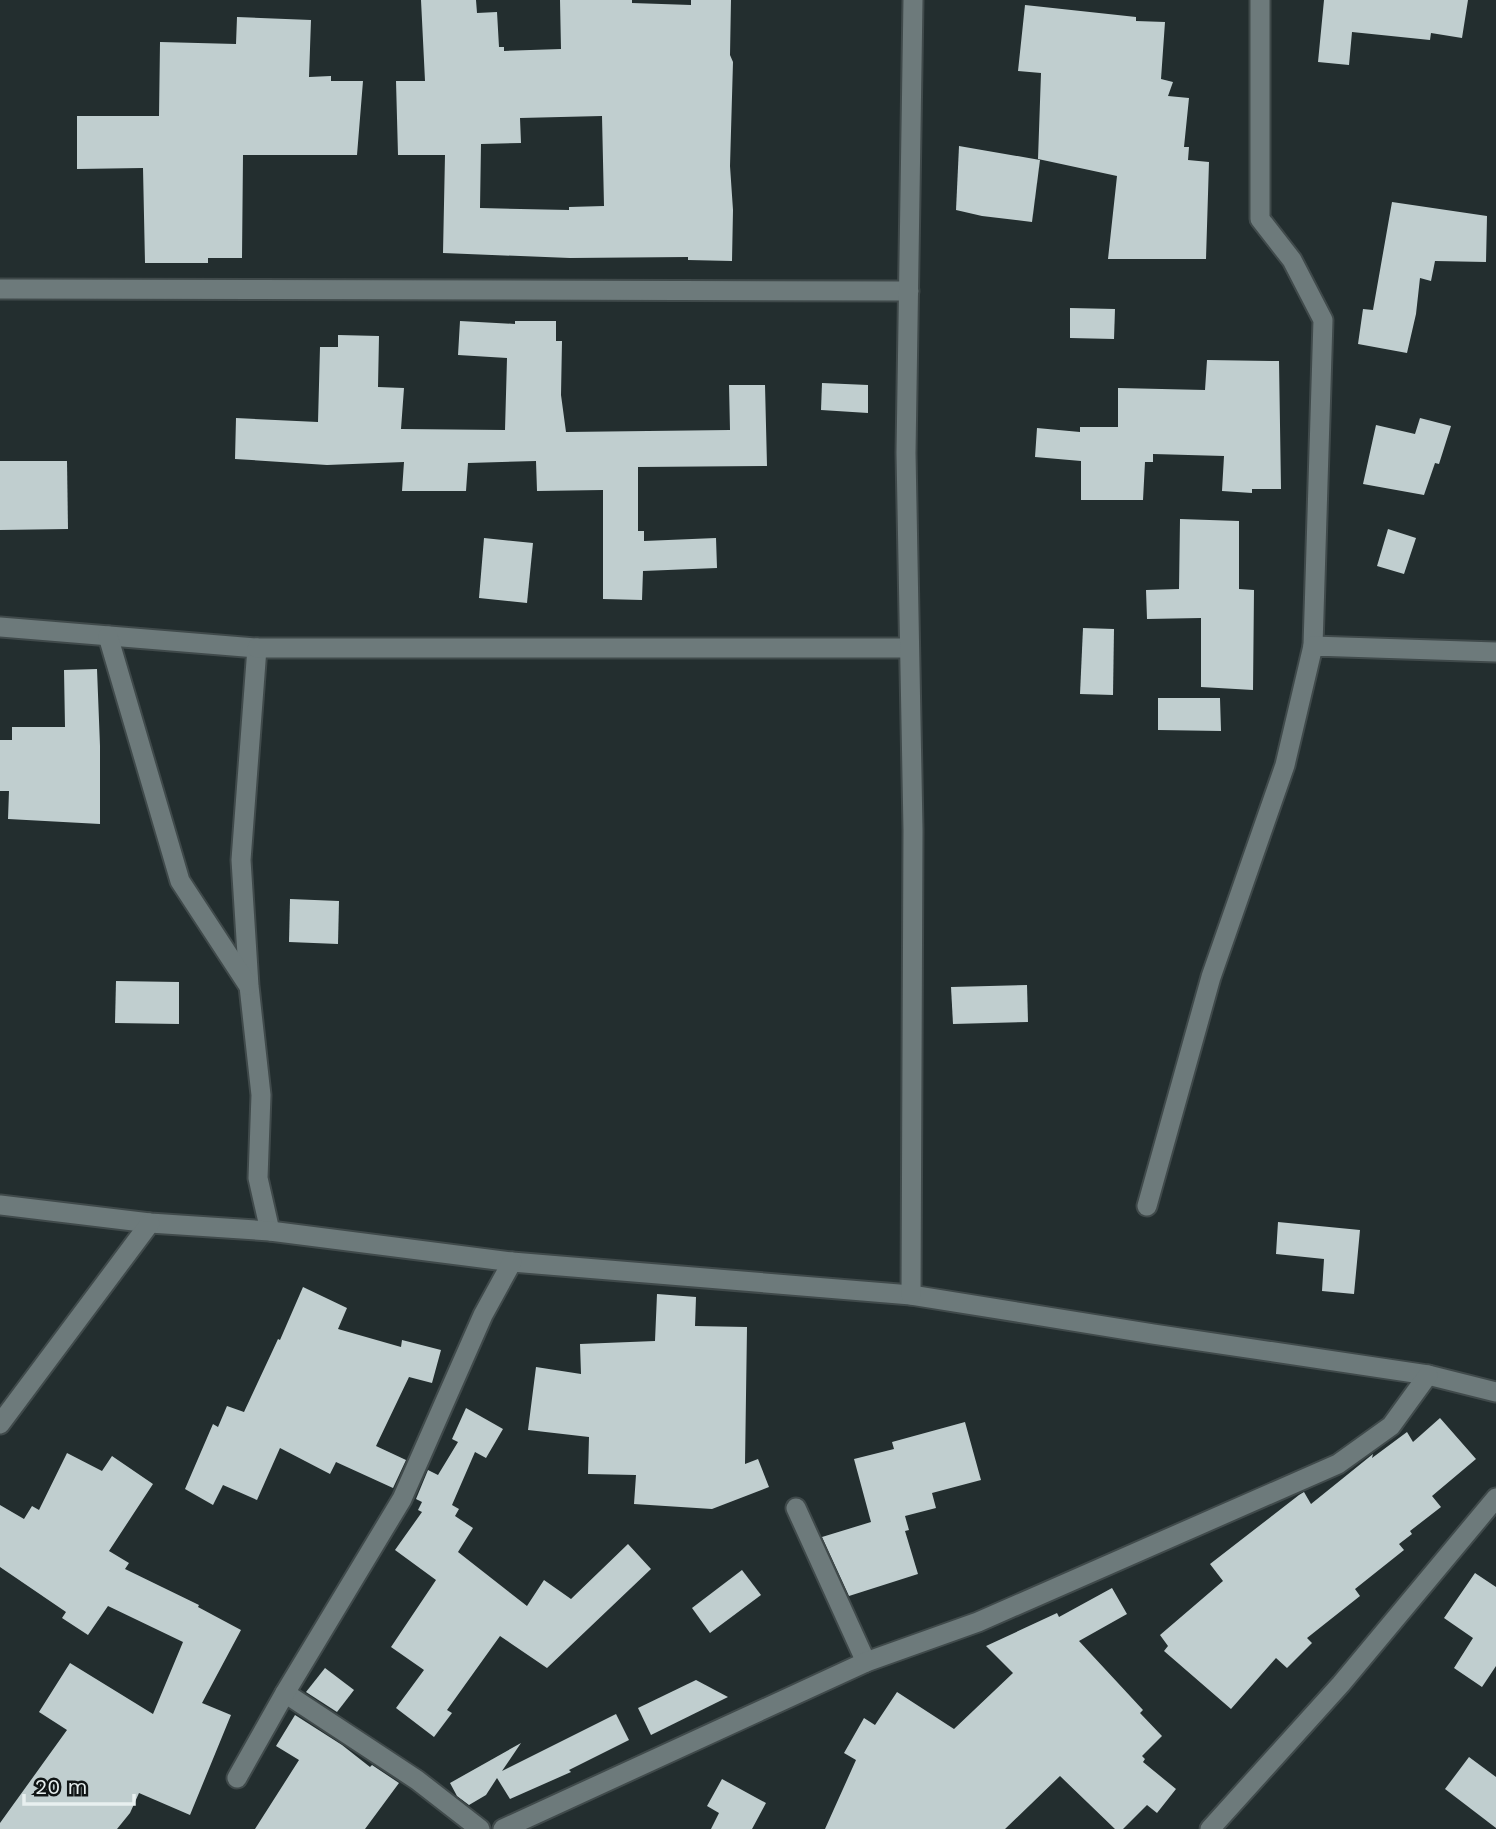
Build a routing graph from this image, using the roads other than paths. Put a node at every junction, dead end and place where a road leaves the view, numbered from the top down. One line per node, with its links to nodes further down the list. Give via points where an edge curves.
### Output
1 (913, 0): 4 (street)
2 (1259, 0): 7 (street, via 1260,219 1292,260 1323,320)
3 (0, 289): 4 (street)
4 (909, 291): 9 (street)
5 (0, 627): 6 (street)
6 (108, 636): 8 (street); 11 (street, via 180,881)
7 (1313, 646): 10 (street); 13 (street, via 1285,765 1212,977)
8 (257, 648): 9 (street); 11 (street, via 241,860)
9 (909, 648): 17 (street)
10 (1496, 652)
11 (249, 986): 15 (street, via 261,1096 258,1178)
12 (0, 1205): 14 (street)
13 (1147, 1206)
14 (150, 1223): 15 (street); 20 (street)
15 (270, 1231): 16 (street)
16 (512, 1262): 17 (street); 24 (street, via 483,1315 402,1499)
17 (911, 1295): 18 (street)
18 (1428, 1375): 19 (street); 23 (street, via 1391,1426 1338,1464 978,1622)
19 (1496, 1392)
20 (0, 1424)
21 (1496, 1498): 28 (street, via 1341,1684)
22 (796, 1508): 23 (street)
23 (866, 1662): 27 (street)
24 (285, 1693): 25 (street); 26 (street, via 417,1780)
25 (237, 1778)
26 (480, 1829)
27 (503, 1829)
28 (1210, 1829)

